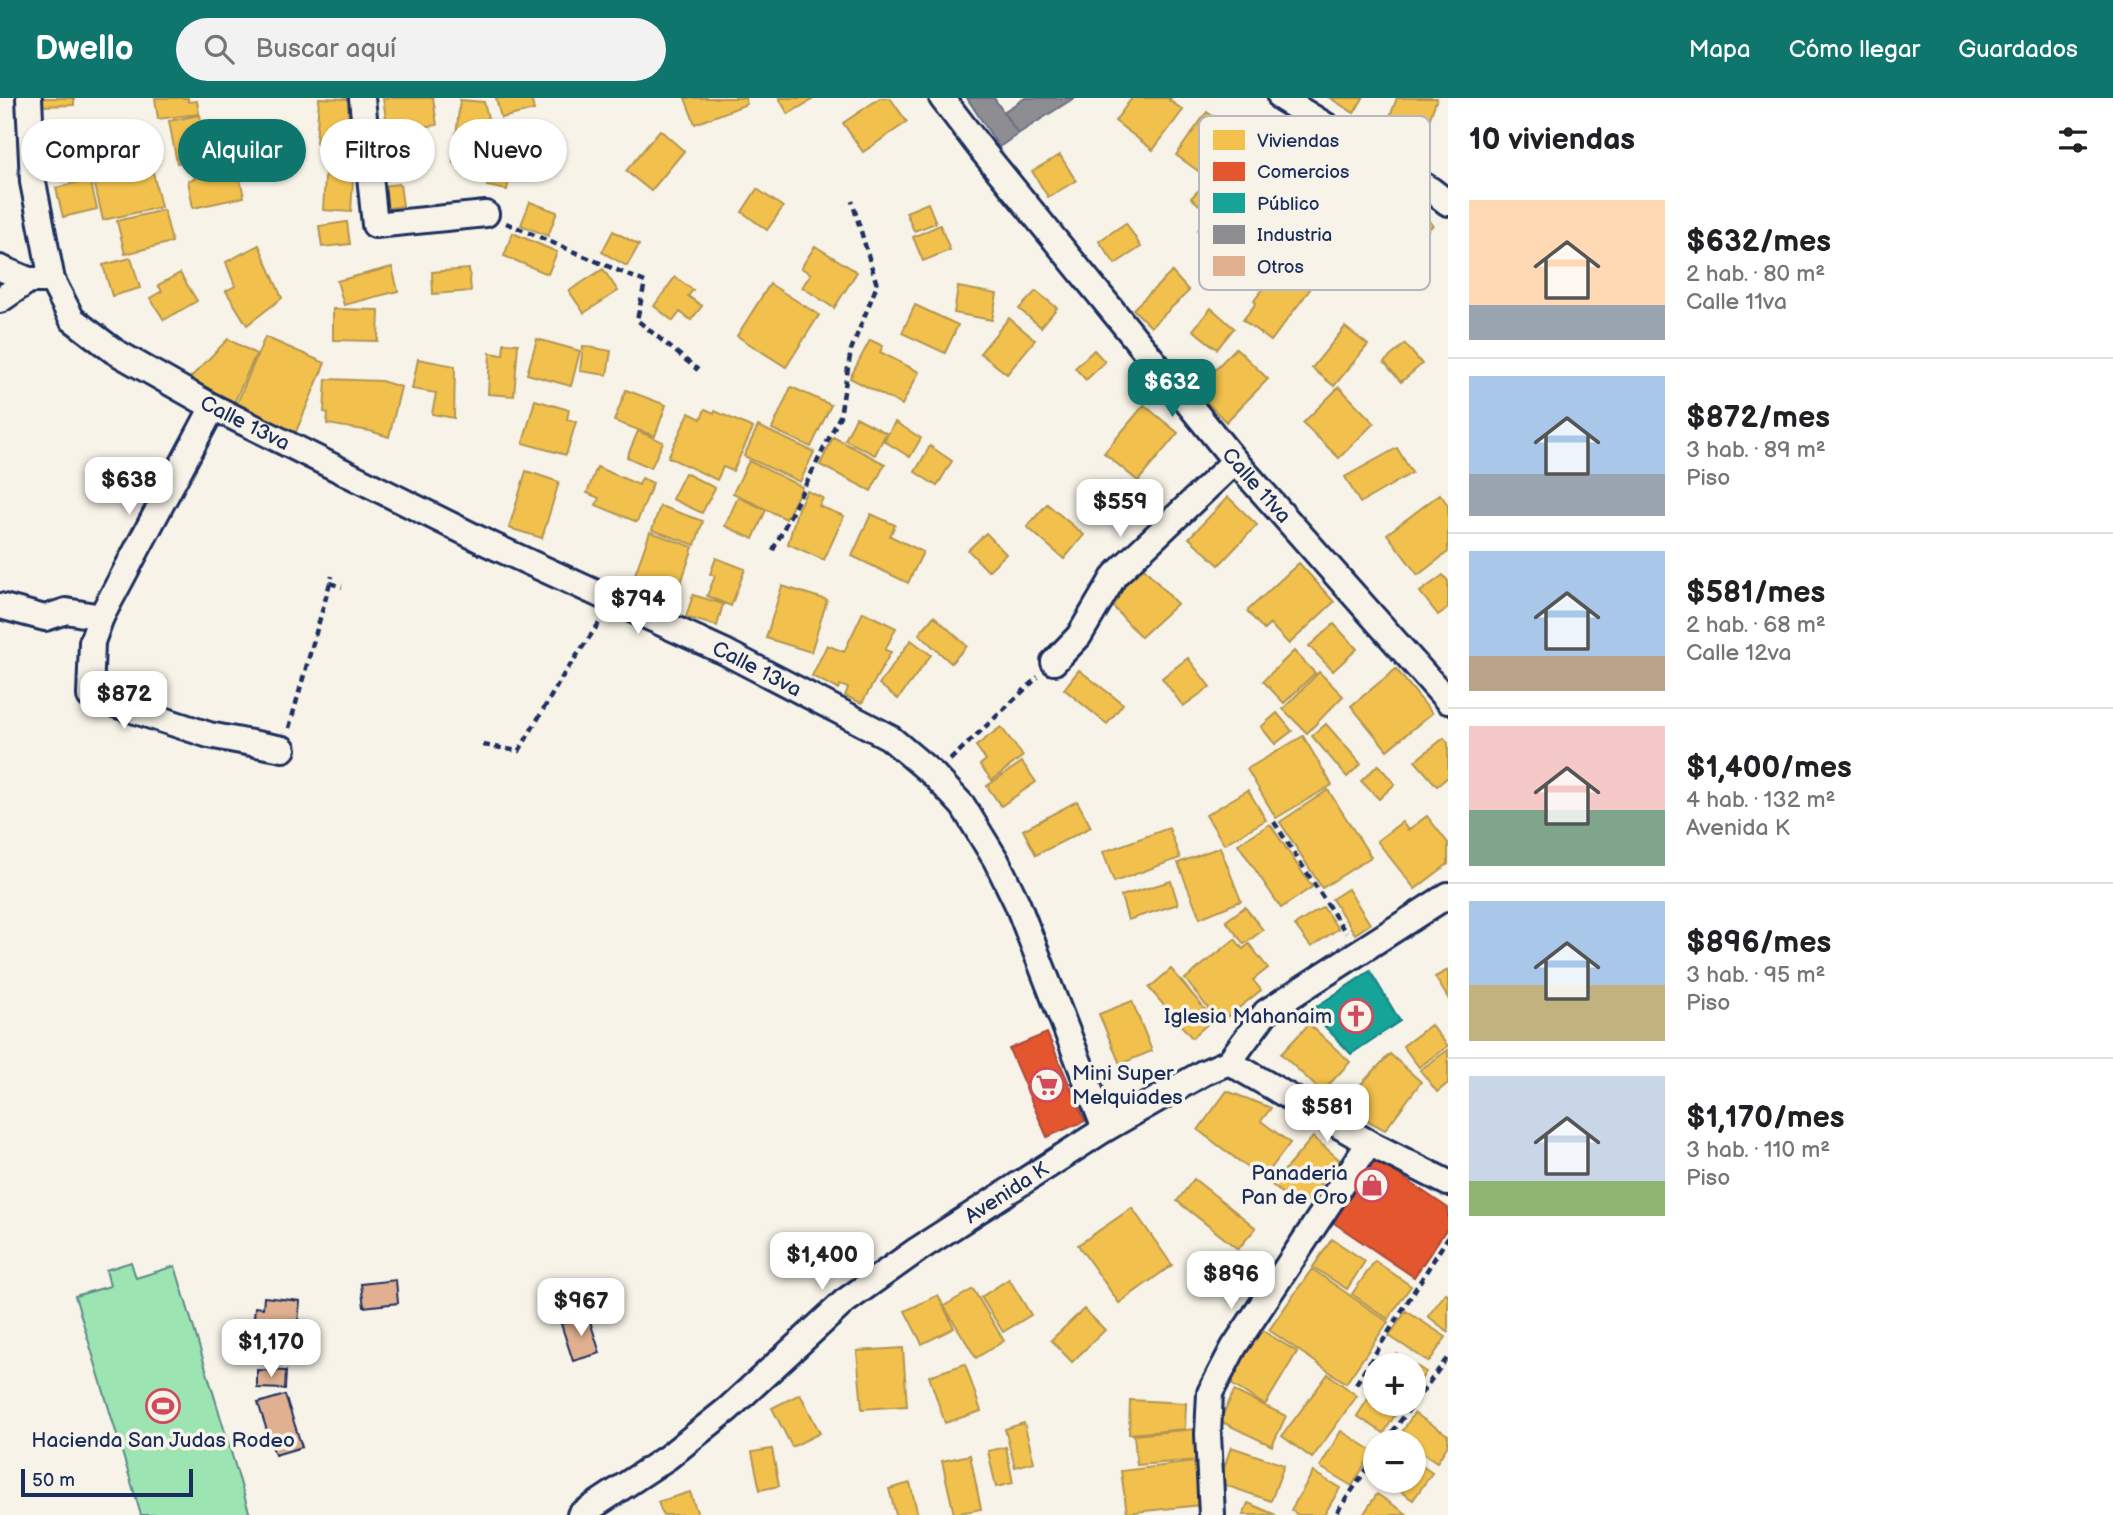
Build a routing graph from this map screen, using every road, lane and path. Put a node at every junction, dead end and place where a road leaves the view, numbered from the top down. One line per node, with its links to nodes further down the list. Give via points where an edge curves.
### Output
1 (29, 98): 11 (street, Calle 13va)
2 (362, 98): 9 (street, via 375,225)
3 (942, 98): 15 (street, Calle 11va)
4 (1281, 98): 5 (street)
5 (1310, 116)
6 (1430, 189): 8 (street)
7 (852, 201): 16 (path, via 877,285 852,350 840,416)
8 (1448, 203)
9 (486, 214): 13 (path, via 645,282 637,320)
10 (0, 268): 11 (street)
11 (40, 280): 12 (street); 14 (street, Calle 13va, via 72,319 114,351)
12 (0, 300)
13 (698, 370)
14 (213, 407): 20 (street, Calle 13va); 22 (street)
15 (1236, 461): 23 (street, via 1115,575 1079,636); 24 (street, Calle 11va)
16 (773, 550)
17 (332, 576): 18 (path)
18 (330, 583): 19 (path); 26 (path)
19 (342, 587)
20 (611, 599): 25 (path, via 519,751); 27 (street, Calle 13va, via 889,737)
21 (0, 606): 22 (street, via 45,618 66,611)
22 (100, 617): 26 (street, via 92,642 90,696 209,735)
23 (1054, 662): 27 (path)
24 (1448, 701)
25 (483, 744)
26 (283, 749)
27 (934, 775): 32 (street, Calle 13va, via 962,806 1017,903)
28 (1274, 822): 30 (path)
29 (1448, 895): 30 (street, Avenida K)
30 (1359, 953): 31 (street, Avenida K, via 1266,1012)
31 (1229, 1062): 32 (street, Avenida K); 33 (street)
32 (1105, 1129): 41 (street, Avenida K, via 917,1250 844,1303 720,1416)
33 (1369, 1143): 34 (street); 42 (street, via 1234,1347 1210,1393)
34 (1448, 1183)
35 (1448, 1237): 37 (path)
36 (1448, 1357): 38 (path)
37 (1356, 1384)
38 (1426, 1387)
39 (1363, 1475): 40 (path)
40 (1337, 1512)
41 (580, 1515)
42 (1212, 1515)

